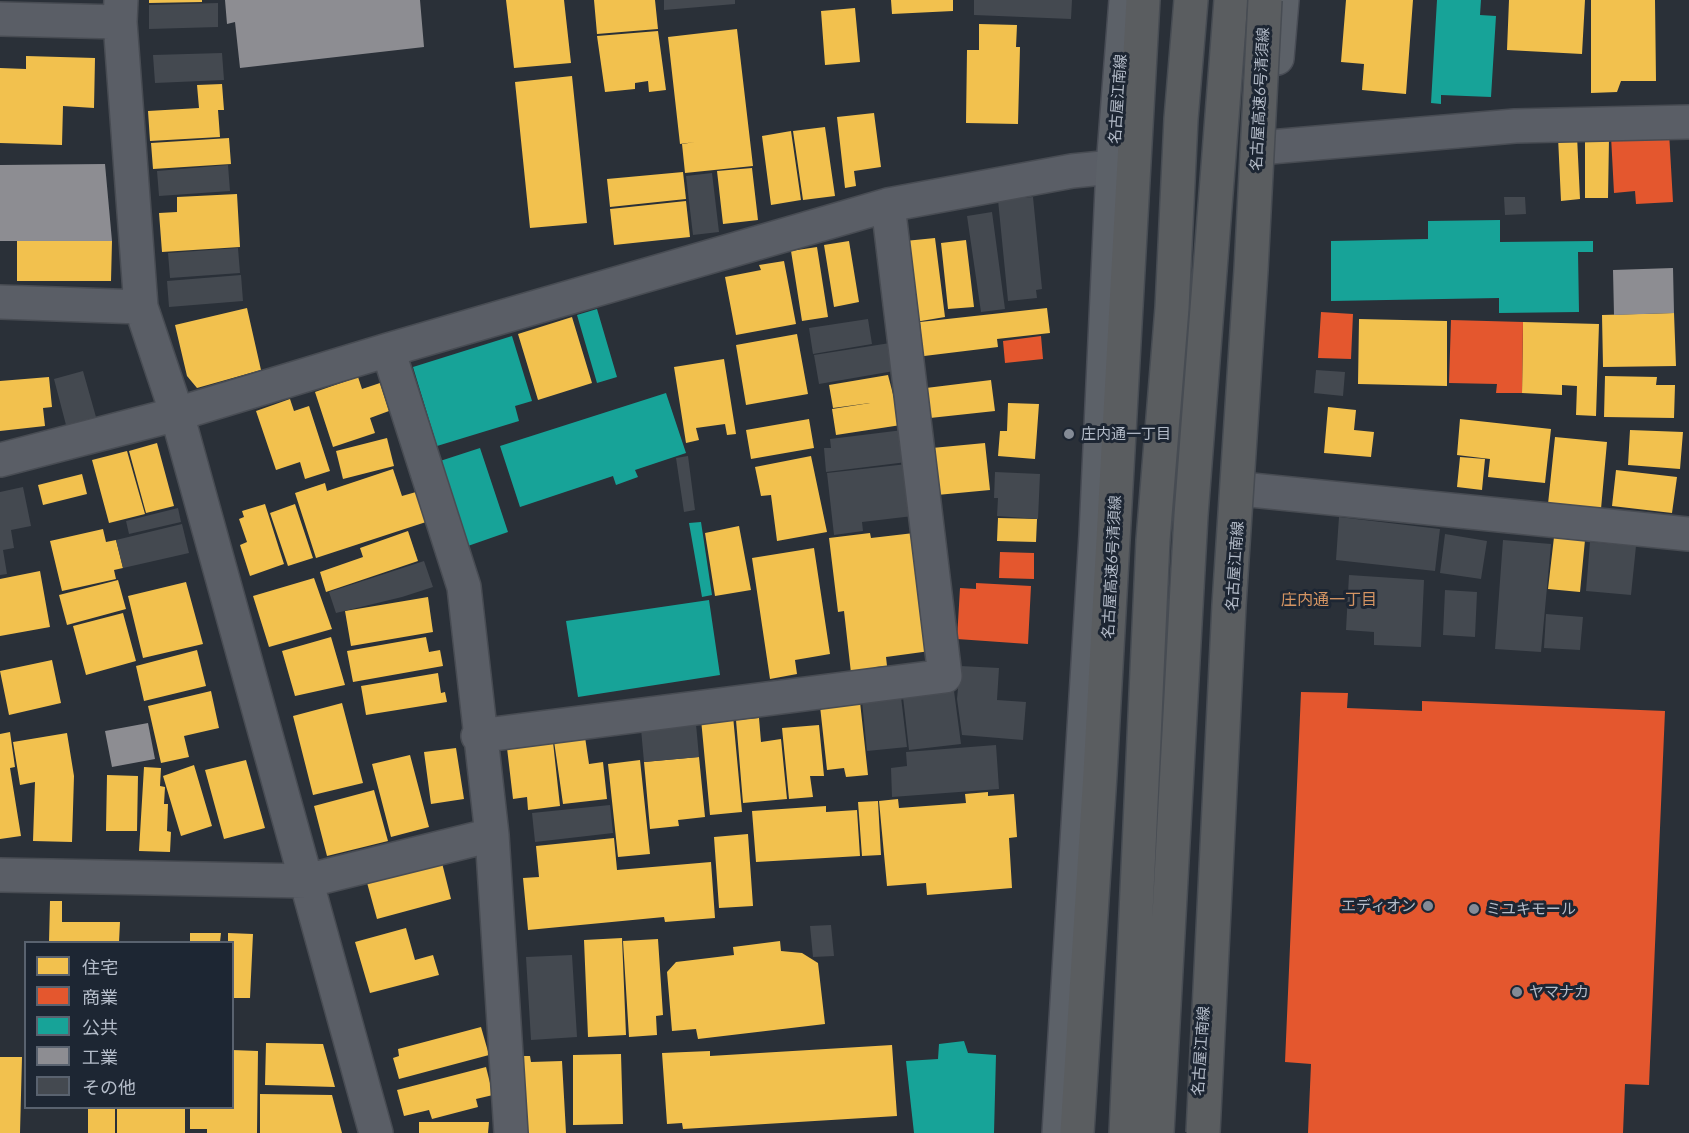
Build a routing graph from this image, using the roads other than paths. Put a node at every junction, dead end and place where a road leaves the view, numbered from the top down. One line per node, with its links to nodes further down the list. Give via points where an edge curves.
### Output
1 (1126, 0): 11 (main road, 名古屋江南線)
2 (1143, 0): 27 (highway, 名古屋高速6号清須線)
3 (1191, 0): 28 (highway, via 1153,540)
4 (1231, 0): 29 (highway, via 1191,515)
5 (1265, 0): 31 (highway, 名古屋高速6号清須線, bridge)
6 (1282, 0): 10 (main road, 名古屋江南線)
7 (121, 11): 8 (street); 14 (street)
8 (0, 19)
9 (1689, 122): 10 (street, via 1515,126)
10 (1270, 147): 18 (main road, 名古屋江南線)
11 (1113, 167): 12 (street); 26 (main road, 名古屋江南線, via 1096,535)
12 (888, 204): 15 (street); 20 (street, via 945,676)
13 (0, 302): 14 (street)
14 (141, 307): 16 (street)
15 (388, 350): 16 (street); 20 (street, via 464,587)
16 (177, 414): 17 (street); 23 (street)
17 (0, 460)
18 (1241, 489): 19 (street); 30 (main road, 名古屋江南線)
19 (1689, 534)
20 (478, 736): 21 (street)
21 (492, 835): 23 (street); 25 (street)
22 (0, 875): 23 (street)
23 (306, 881): 24 (street)
24 (376, 1133)
25 (511, 1133)
26 (1059, 1133)
27 (1077, 1133)
28 (1126, 1133)
29 (1158, 1133)
30 (1195, 1133)
31 (1203, 1133)

